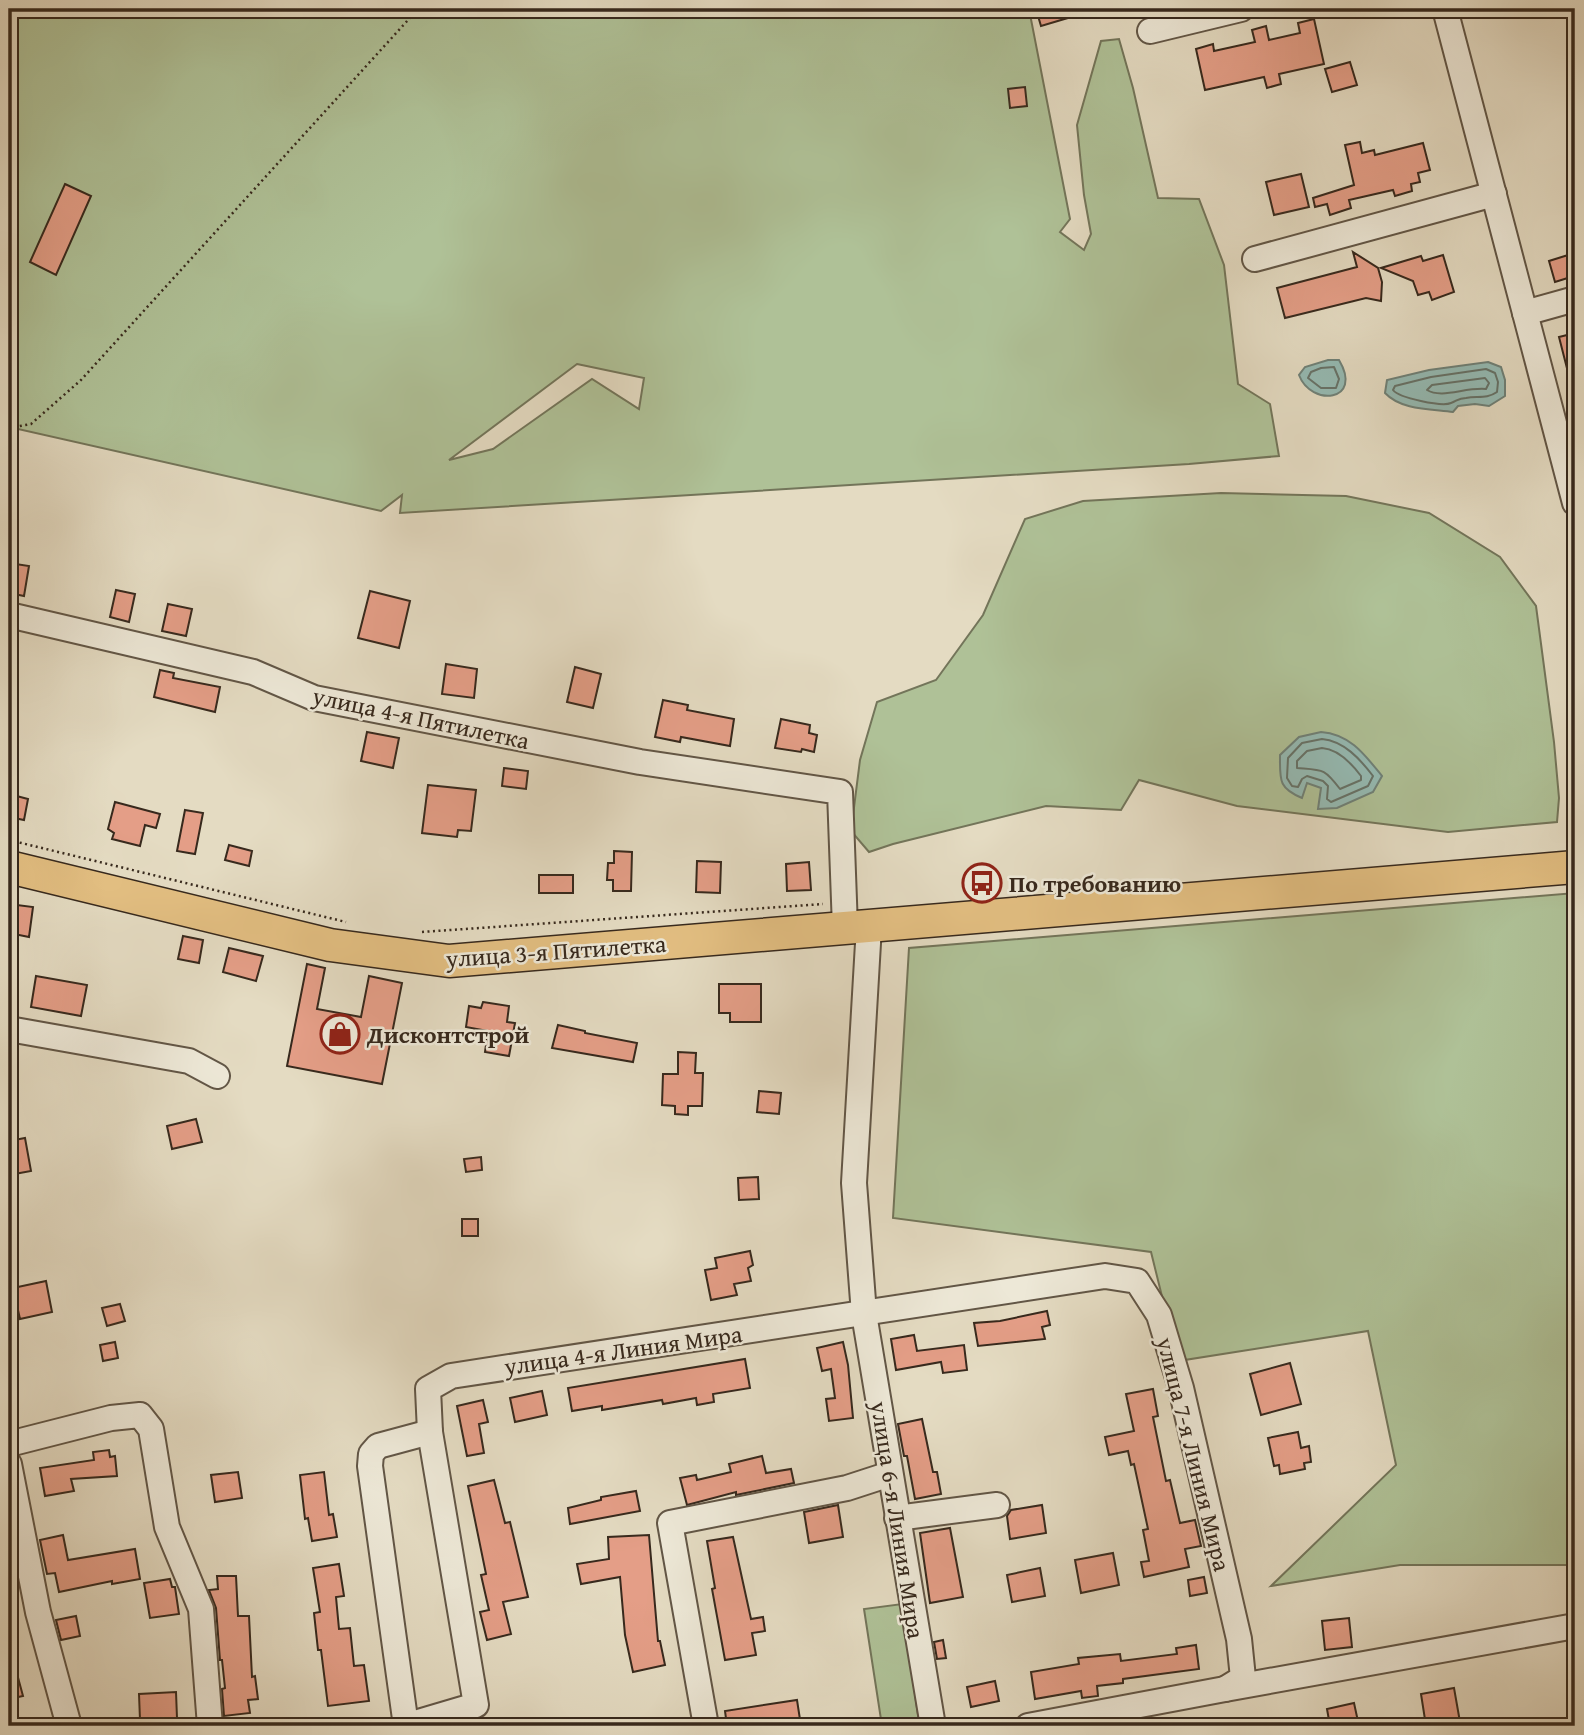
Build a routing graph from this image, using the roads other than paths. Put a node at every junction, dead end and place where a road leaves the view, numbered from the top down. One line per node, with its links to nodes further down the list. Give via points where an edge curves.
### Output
1 (1241, 9): 3 (street)
2 (1446, 9): 4 (street)
3 (1150, 31)
4 (1494, 194): 5 (street); 7 (street)
5 (1255, 259)
6 (1575, 299): 7 (street)
7 (1525, 313): 8 (street)
8 (1575, 503)
9 (9, 615): 10 (street, улица 4-я Пятилетка, via 253,672 314,698 640,762)
10 (840, 792): 13 (street, улица 6-я Линия Мира)
11 (9, 867): 13 (main road, улица 3-я Пятилетка, via 330,945 449,961)
12 (1575, 867): 13 (main road, улица 3-я Пятилетка, via 1113,905)
13 (853, 919): 16 (street, улица 6-я Линия Мира, via 853,1183)
14 (9, 1029): 15 (street, via 189,1061)
15 (218, 1076)
16 (864, 1314): 17 (street, улица 4-я Линия Мира, via 451,1376 428,1389); 20 (street, улица 6-я Линия Мира); 24 (street, улица 7-я Линия Мира, via 1105,1276 1137,1281 1159,1315 1181,1388 1239,1639 1243,1678)
17 (430, 1432): 27 (street, via 378,1446 371,1454); 27 (street, улица 4-я Линия Мира, via 476,1705)
18 (9, 1444): 26 (street, via 111,1418 140,1415 151,1429 167,1527 201,1609)
19 (9, 1464): 25 (street, via 38,1612)
20 (891, 1474): 22 (street, улица 6-я Линия Мира); 28 (street, via 847,1488 670,1523)
21 (998, 1504): 22 (street)
22 (897, 1518): 29 (street, улица 6-я Линия Мира)
23 (1575, 1626): 24 (street)
24 (1225, 1689): 30 (street)
25 (69, 1726)
26 (210, 1726)
27 (405, 1726)
28 (706, 1726)
29 (933, 1726)
30 (1028, 1726)

